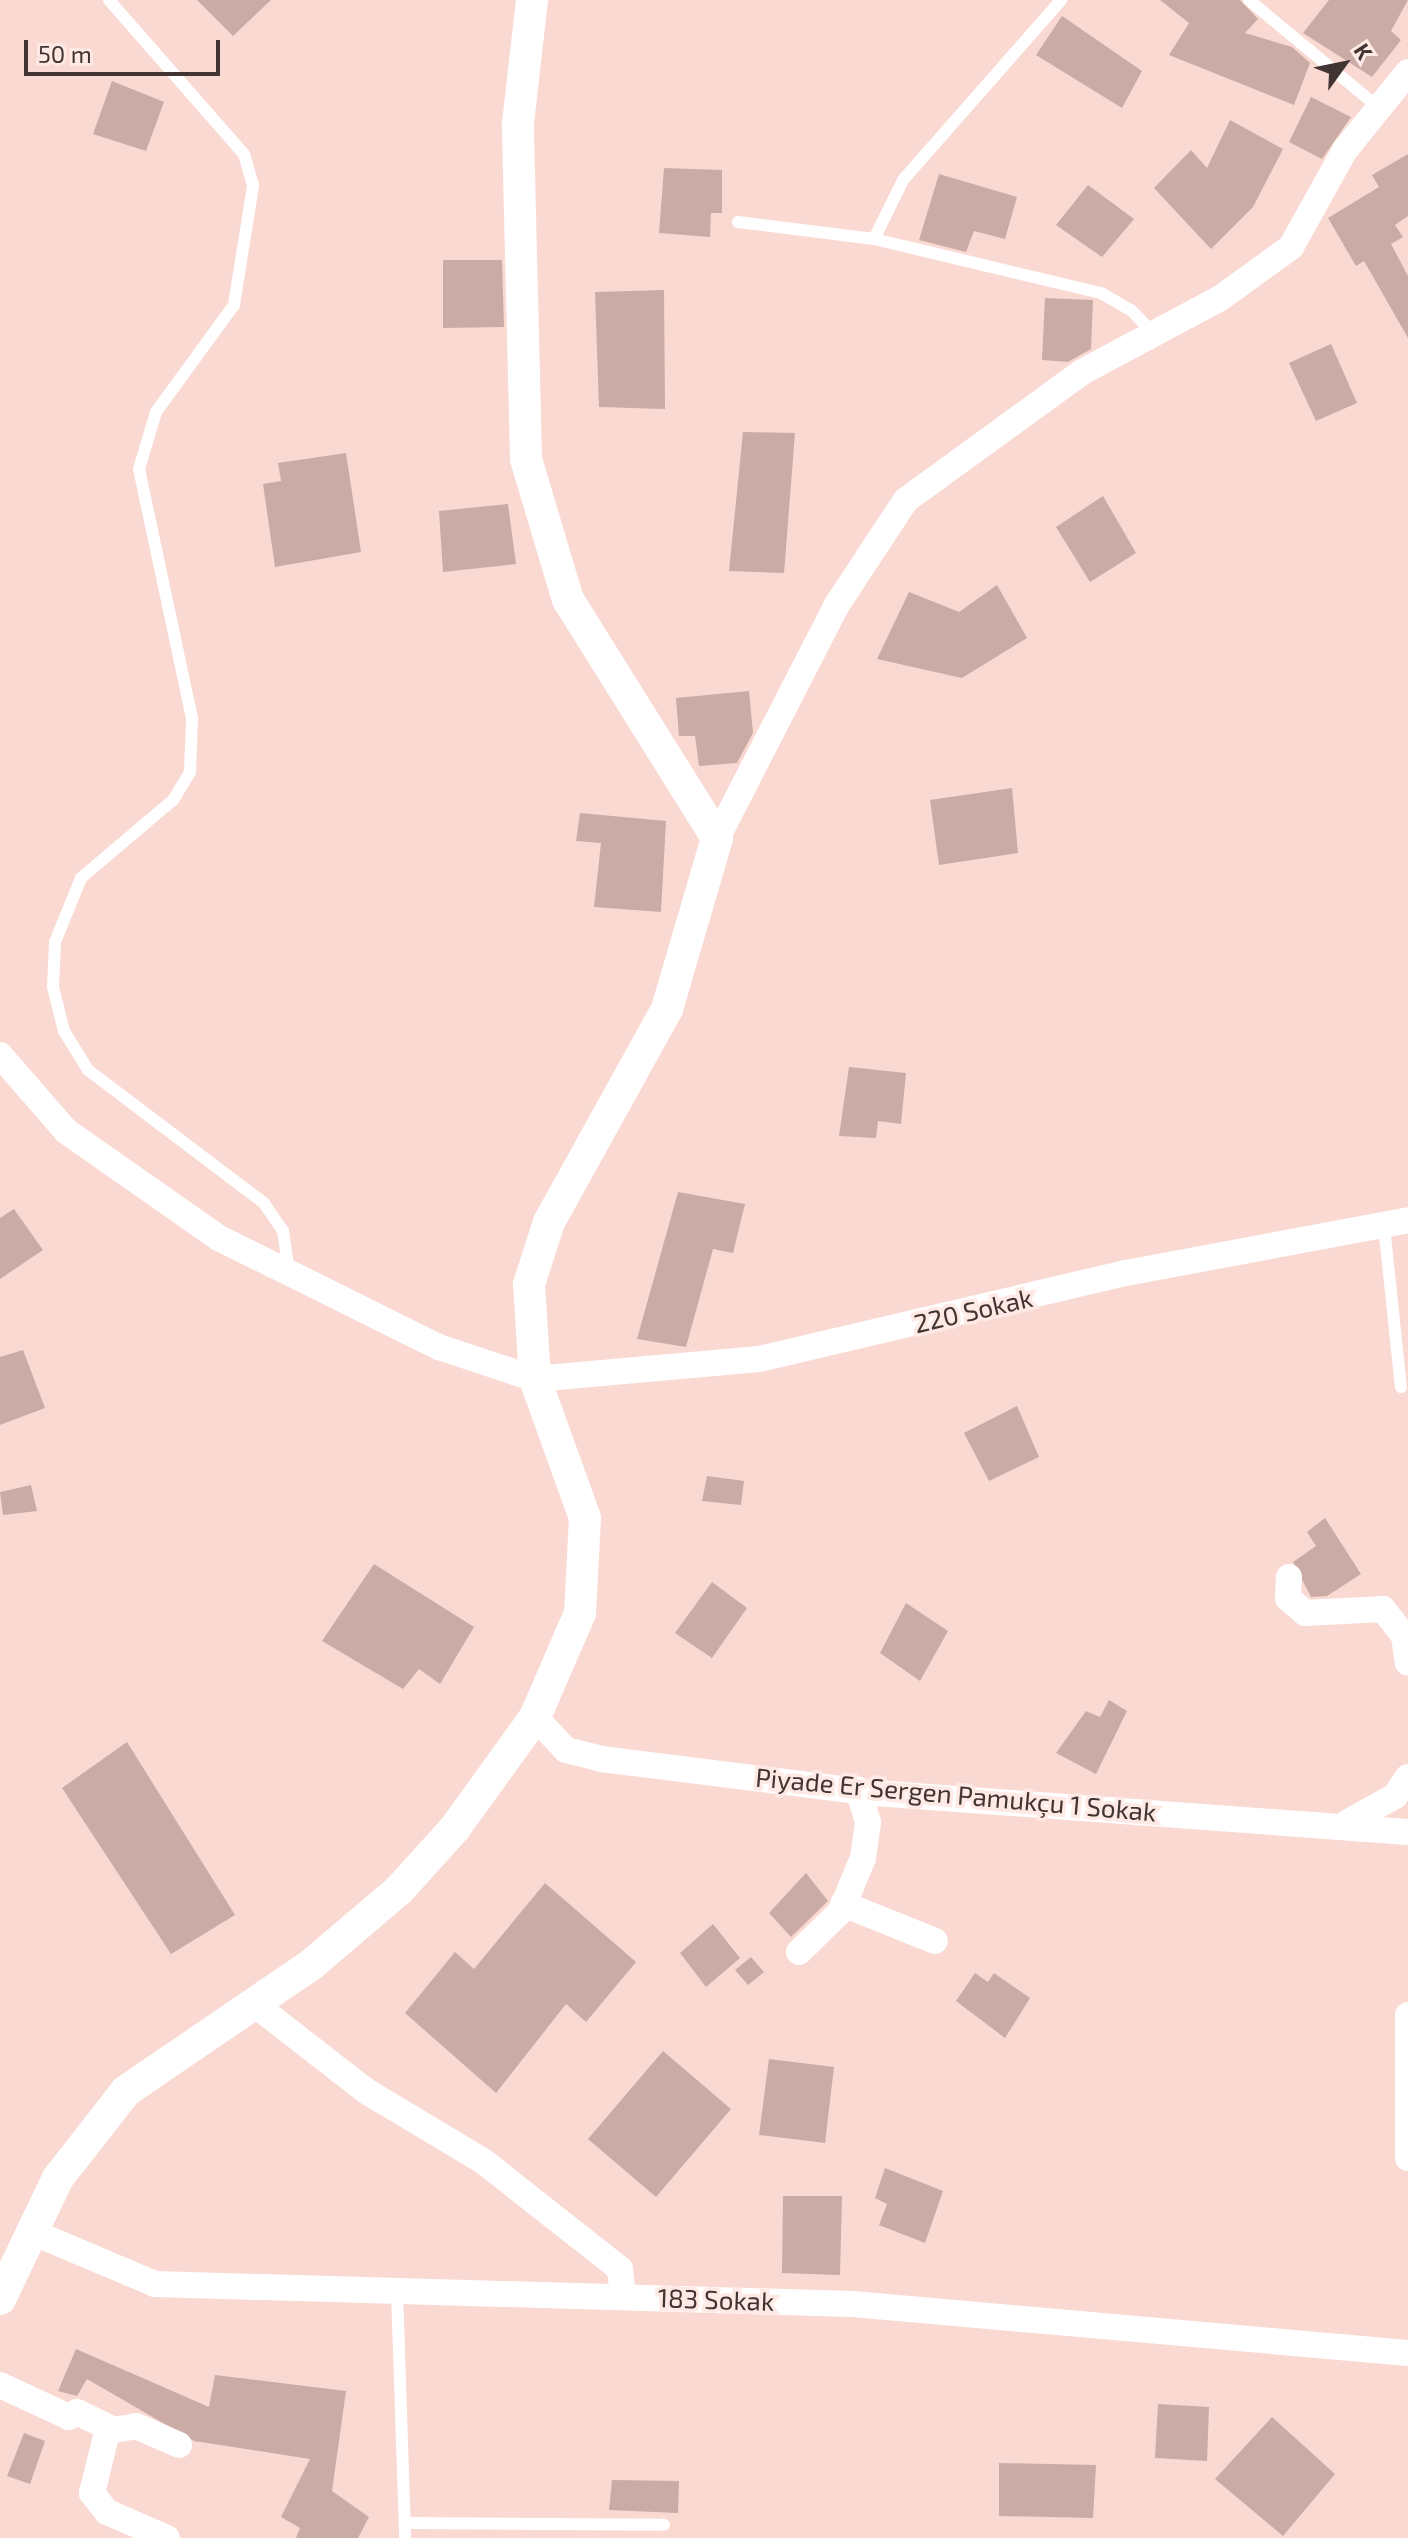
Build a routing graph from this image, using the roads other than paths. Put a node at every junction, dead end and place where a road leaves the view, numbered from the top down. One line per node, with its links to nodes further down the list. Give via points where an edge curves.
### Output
1 (109, 0): 13 (lane, via 244,154 253,186 234,305 156,412 139,469 192,719 190,772 167,806 81,878 55,942 53,987 75,1051 104,1087 264,1203 283,1231)
2 (532, 0): 10 (street, via 518,123 526,459 568,600)
3 (1061, 0): 8 (lane, via 903,180)
4 (1249, 0): 6 (lane)
5 (1408, 72): 6 (street)
6 (1379, 108): 9 (street, via 1345,150 1291,247 1219,299)
7 (738, 222): 8 (lane)
8 (874, 239): 9 (lane, via 1101,293 1131,310)
9 (1154, 334): 10 (street, via 990,433 906,500 836,606)
10 (717, 838): 14 (street, via 667,1009 537,1252 527,1319)
11 (0, 1055): 13 (street, via 66,1131 219,1238)
12 (1396, 1223): 14 (street, 220 Sokak, via 1126,1273 774,1356); 15 (lane)
13 (289, 1275): 14 (street, via 439,1347)
14 (535, 1379): 18 (street, via 585,1518 580,1613)
15 (1401, 1387)
16 (1289, 1577): 17 (street, via 1288,1598 1305,1613 1383,1609 1404,1636)
17 (1408, 1663)
18 (535, 1717): 20 (street, Piyade Er Sergen Pamukçu 1 Sokak, via 566,1750 601,1759); 26 (street, via 455,1828 399,1890)
19 (1408, 1777): 21 (street, via 1395,1796)
20 (858, 1790): 21 (street, Piyade Er Sergen Pamukçu 1 Sokak); 23 (street, via 868,1822)
21 (1345, 1823): 22 (street, Piyade Er Sergen Pamukçu 1 Sokak)
22 (1408, 1830)
23 (843, 1904): 24 (street); 25 (street)
24 (935, 1941)
25 (799, 1952)
26 (253, 2003): 29 (street, via 126,2091 58,2178); 31 (street, via 366,2091 483,2161 620,2269)
27 (1408, 2015): 28 (street)
28 (1408, 2158)
29 (32, 2232): 30 (street, 183 Sokak, via 155,2284); 32 (street)
30 (397, 2291): 31 (street, 183 Sokak); 37 (lane)
31 (623, 2296): 33 (street, 183 Sokak, via 853,2304)
32 (0, 2299)
33 (1408, 2353)
34 (0, 2385): 35 (street)
35 (108, 2428): 36 (street, via 136,2426); 39 (street, via 92,2493 107,2512)
36 (179, 2445)
37 (406, 2523): 38 (lane); 40 (lane)
38 (664, 2525)
39 (167, 2538)
40 (405, 2538)

